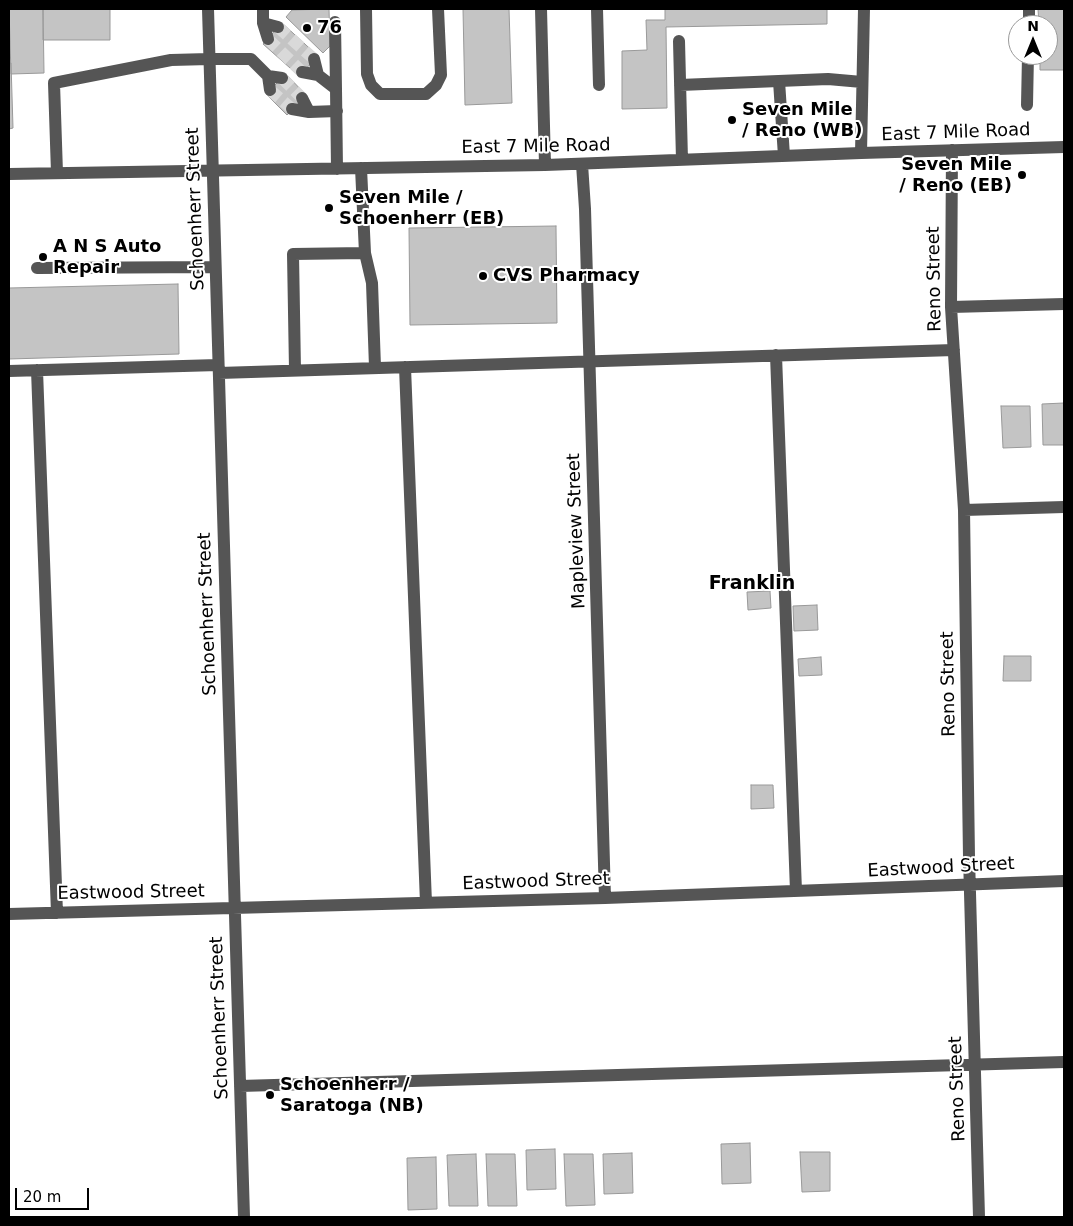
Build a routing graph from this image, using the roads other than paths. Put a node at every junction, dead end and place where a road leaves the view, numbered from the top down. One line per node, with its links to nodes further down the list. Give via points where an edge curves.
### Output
1 (208, 9): 13 (street, Schoenherr Street)
2 (264, 9): 9 (street)
3 (366, 9): 4 (street, via 367,74 370,85 380,94 426,94 436,85 441,75)
4 (438, 9)
5 (541, 9): 37 (street)
6 (598, 9): 22 (street)
7 (864, 9): 21 (street)
8 (335, 22): 25 (street)
9 (263, 23): 10 (street); 11 (street)
10 (278, 27)
11 (268, 39)
12 (679, 41): 23 (street)
13 (209, 59): 18 (street, via 251,59); 40 (street, Schoenherr Street); 41 (street, via 171,60 54,83)
14 (314, 59): 17 (street)
15 (1028, 65): 27 (street)
16 (302, 72): 17 (street)
17 (318, 75): 25 (street)
18 (268, 76): 19 (street); 24 (street)
19 (282, 78)
20 (779, 81): 21 (street, via 828,79); 23 (street); 34 (street)
21 (862, 82): 33 (street)
22 (599, 85)
23 (680, 85): 35 (street)
24 (270, 90)
25 (336, 90): 29 (street)
26 (302, 98): 30 (street)
27 (1027, 105)
28 (292, 109): 30 (street)
29 (337, 111): 30 (street); 39 (street)
30 (308, 112)
31 (1064, 147): 32 (street, East 7 Mile Road)
32 (952, 150): 33 (street, East 7 Mile Road); 47 (street, Reno Street)
33 (860, 153): 34 (street, East 7 Mile Road)
34 (784, 156): 35 (street, East 7 Mile Road)
35 (682, 160): 36 (street, East 7 Mile Road)
36 (582, 164): 37 (street, East 7 Mile Road); 50 (street, Mapleview Street)
37 (545, 165): 38 (street, East 7 Mile Road)
38 (361, 168): 39 (street, East 7 Mile Road); 43 (street)
39 (337, 169): 40 (street, East 7 Mile Road)
40 (212, 171): 41 (street, East 7 Mile Road); 44 (street, Schoenherr Street)
41 (57, 173): 42 (street, East 7 Mile Road)
42 (9, 174)
43 (365, 253): 51 (street, via 372,283); 55 (street, via 293,254)
44 (215, 267): 45 (street); 53 (street, Schoenherr Street)
45 (37, 268)
46 (1064, 304): 47 (street)
47 (951, 307): 48 (street, Reno Street)
48 (954, 350): 49 (street); 58 (street, Reno Street)
49 (776, 355): 50 (street); 61 (street)
50 (590, 361): 52 (street); 62 (street, Mapleview Street)
51 (375, 367): 52 (street); 55 (street)
52 (405, 367): 63 (street)
53 (218, 369): 54 (street); 55 (street); 64 (street, Schoenherr Street)
54 (37, 370): 56 (street); 65 (street)
55 (295, 370)
56 (9, 371)
57 (1064, 507): 58 (street)
58 (964, 510): 60 (street, Reno Street)
59 (1064, 881): 60 (street, Eastwood Street)
60 (970, 885): 61 (street, Eastwood Street); 68 (street, Reno Street)
61 (796, 891): 62 (street, Eastwood Street)
62 (605, 898): 63 (street, Eastwood Street)
63 (426, 903): 64 (street, Eastwood Street)
64 (234, 909): 65 (street, Eastwood Street); 69 (street, Schoenherr Street)
65 (57, 913): 66 (street, Eastwood Street)
66 (9, 914)
67 (1064, 1062): 68 (street)
68 (975, 1065): 69 (street); 71 (street, Reno Street)
69 (240, 1086): 70 (street, Schoenherr Street)
70 (244, 1217)
71 (979, 1217)

